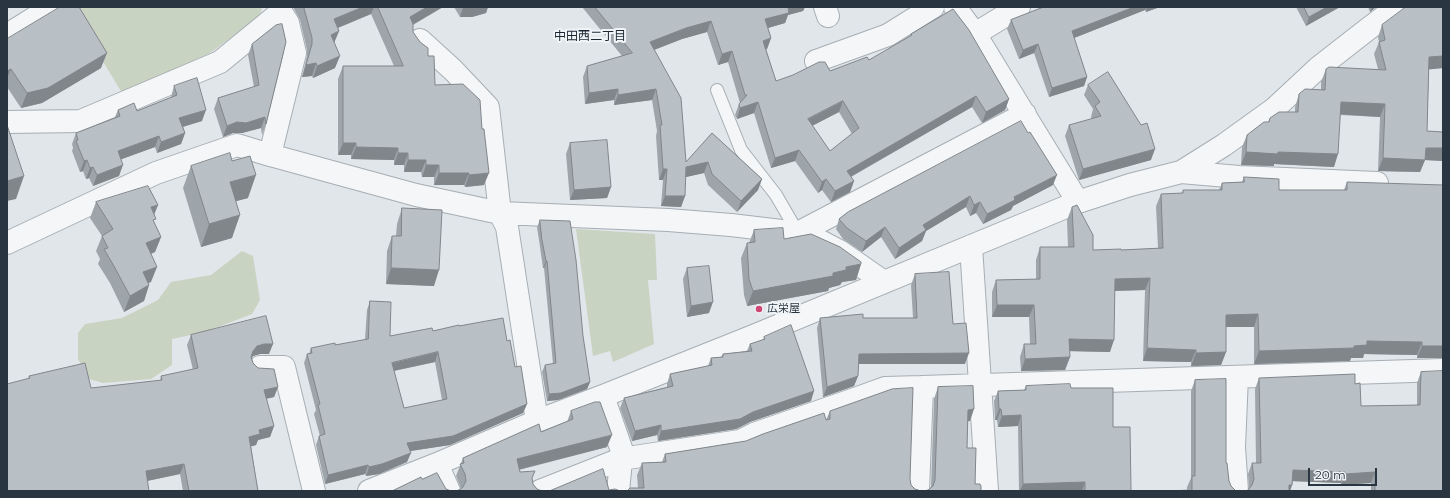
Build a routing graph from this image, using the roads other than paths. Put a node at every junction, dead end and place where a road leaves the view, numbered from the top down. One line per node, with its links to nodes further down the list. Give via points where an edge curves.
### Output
1 (52, 7): 8 (street)
2 (934, 7): 10 (street, via 888,35)
3 (955, 7): 7 (street)
4 (1019, 7): 7 (street)
5 (1397, 7): 15 (street, via 1318,68 1274,109)
6 (283, 9): 13 (street, via 220,62 81,122); 14 (street, via 295,53)
7 (975, 34): 12 (street)
8 (7, 35)
9 (420, 40): 18 (street, via 488,107)
10 (816, 61)
11 (717, 90): 19 (lane, via 741,150 776,195)
12 (1024, 114): 17 (street); 19 (street)
13 (7, 122)
14 (270, 155): 18 (street, via 416,195); 20 (street, via 237,145 156,173)
15 (1181, 172): 16 (street); 17 (street)
16 (1396, 184)
17 (1078, 202): 21 (street)
18 (500, 213): 19 (street, via 668,220); 29 (street, via 507,227)
19 (798, 233): 22 (street, via 841,252)
20 (7, 243)
21 (971, 246): 22 (street); 26 (street)
22 (884, 282): 28 (street)
23 (260, 367): 32 (street, via 284,367)
24 (1443, 370): 25 (street)
25 (1237, 377): 26 (street); 39 (street, via 1234,447)
26 (980, 385): 27 (street); 38 (street)
27 (922, 387): 30 (street, via 885,388 740,440); 37 (street)
28 (603, 396): 29 (street); 30 (street, via 622,452)
29 (537, 420): 31 (street)
30 (622, 459): 35 (street); 36 (street)
31 (437, 464): 33 (street); 34 (street)
32 (314, 491)
33 (369, 491)
34 (449, 491)
35 (540, 491)
36 (618, 491)
37 (918, 491)
38 (987, 491)
39 (1237, 491)

